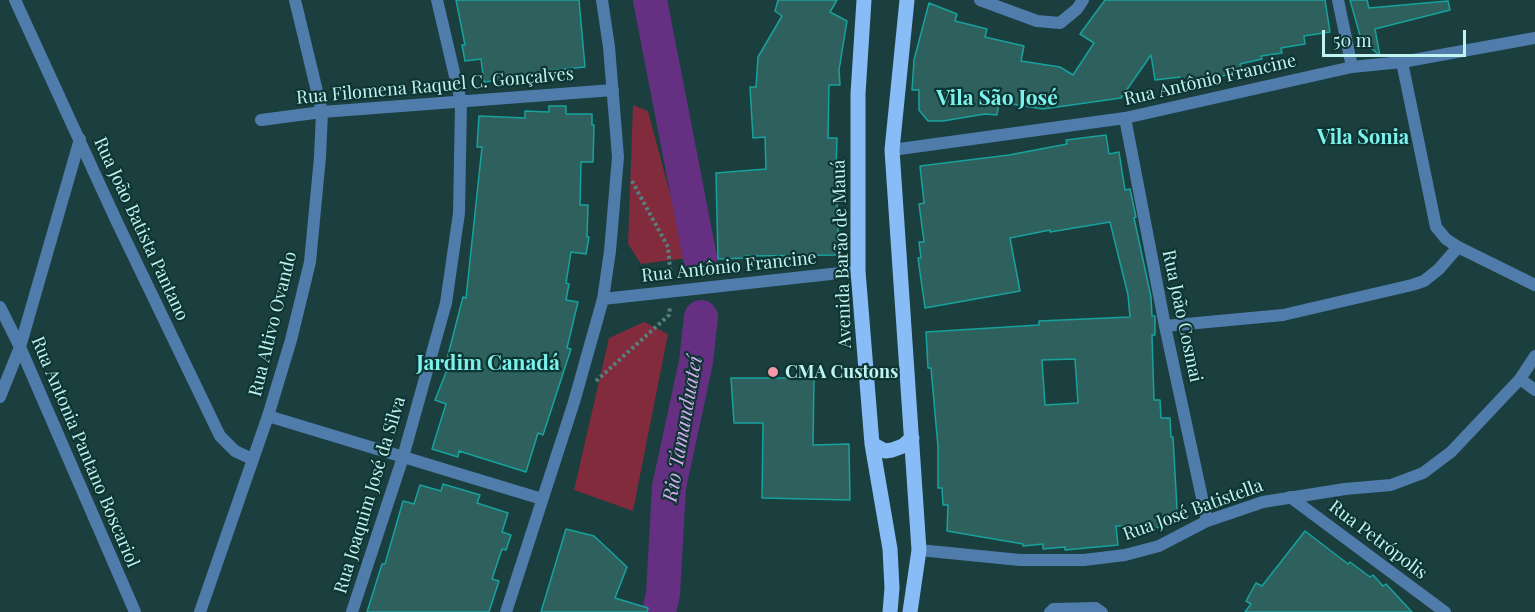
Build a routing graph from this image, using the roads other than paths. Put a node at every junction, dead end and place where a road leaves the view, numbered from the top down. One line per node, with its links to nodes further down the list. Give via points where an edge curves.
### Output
1 (15, 0): 18 (street, Rua João Batista Pantano)
2 (295, 0): 15 (street, Rua Altivo Ovando)
3 (437, 0): 14 (street, Rua Joaquim José da Silva)
4 (602, 0): 13 (street)
5 (864, 0): 21 (main road, Avenida Barão de Mauá, via 858,94)
6 (907, 0): 19 (main road)
7 (980, 0): 8 (street, via 1036,21 1060,23)
8 (1083, 0)
9 (1338, 0): 12 (street)
10 (1535, 38): 11 (street, Rua Antônio Francine)
11 (1402, 62): 12 (street, Rua Antônio Francine); 20 (street, via 1436,227)
12 (1352, 67): 16 (street, Rua Antônio Francine)
13 (613, 90): 14 (street, Rua Filomena Raquel C. Gonçalves); 23 (street, via 618,157)
14 (461, 102): 15 (street, Rua Filomena Raquel C. Gonçalves); 34 (street, Rua Joaquim José da Silva, via 459,213 446,303)
15 (322, 112): 17 (street, Rua Filomena Raquel C. Gonçalves); 31 (street, Rua Altivo Ovando, via 310,262)
16 (1125, 118): 19 (street, Rua Antônio Francine); 25 (street, Rua João Cosmai)
17 (261, 120)
18 (80, 139): 26 (street); 35 (street, Rua João Batista Pantano, via 220,436 235,451)
19 (892, 150): 32 (main road)
20 (1458, 248): 22 (street); 25 (street, via 1439,269 1412,285 1283,315)
21 (858, 270): 23 (street, Rua Antônio Francine); 33 (main road, Avenida Barão de Mauá)
22 (1535, 285)
23 (603, 299): 37 (street)
24 (0, 307): 26 (street, Rua Antonia Pantano Boscariol)
25 (1166, 326): 38 (street, Rua João Cosmai)
26 (20, 347): 30 (street); 40 (street, Rua Antonia Pantano Boscariol)
27 (1535, 356): 28 (street, Rua José Batistella)
28 (1520, 379): 29 (street); 36 (street, Rua José Batistella, via 1451,452 1423,473 1391,485)
29 (1535, 390)
30 (0, 397)
31 (268, 416): 34 (street); 35 (street, Rua Altivo Ovando)
32 (912, 438): 33 (main road, via 892,450); 39 (main road)
33 (872, 444): 44 (main road, Avenida Barão de Mauá, via 890,549)
34 (403, 457): 37 (street); 42 (street, Rua Joaquim José da Silva)
35 (252, 459): 41 (street, Rua Altivo Ovando)
36 (1290, 496): 38 (street, Rua José Batistella); 48 (street, Rua Petrópolis)
37 (542, 499): 43 (street)
38 (1207, 521): 39 (street, Rua José Batistella, via 1159,546 1084,560 1020,560)
39 (919, 550): 45 (main road)
40 (135, 612)
41 (200, 612)
42 (352, 612)
43 (506, 612)
44 (890, 612)
45 (910, 612)
46 (1049, 612): 47 (lane, via 1053,608 1096,607)
47 (1102, 612)
48 (1444, 612)

